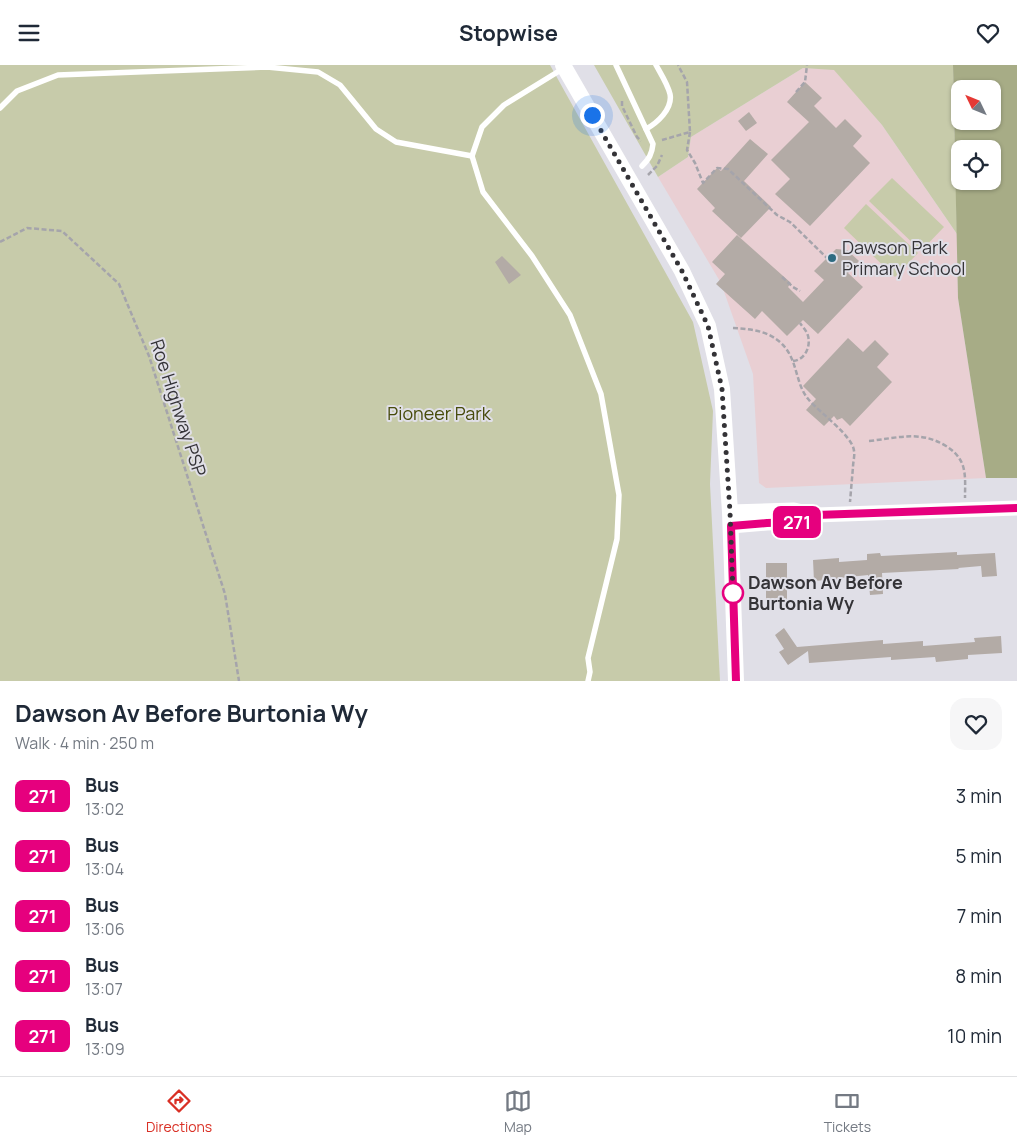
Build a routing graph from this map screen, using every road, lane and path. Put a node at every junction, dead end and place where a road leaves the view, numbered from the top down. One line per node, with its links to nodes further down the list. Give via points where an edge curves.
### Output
1 (616, 65): 8 (lane)
2 (656, 65): 8 (lane, via 670,99 666,111)
3 (678, 65): 9 (path, via 687,82)
4 (807, 65): 6 (path, via 805,82)
5 (564, 66): 12 (lane, via 504,105 482,127); 26 (main road, via 682,271 708,326 722,389)
6 (796, 92)
7 (0, 108): 12 (lane, via 18,91 58,75 267,67 318,72 340,85 376,129 396,142)
8 (646, 129): 13 (lane, via 653,144 648,160)
9 (690, 132): 10 (path, via 661,140); 16 (path, via 687,150 703,183 717,168 728,169)
10 (663, 146)
11 (662, 152): 14 (path, via 658,166)
12 (472, 156): 28 (lane, via 483,192 532,256 570,315 601,394 619,495 616,539 588,658)
13 (642, 166)
14 (648, 175)
15 (0, 242): 27 (path, Roe Highway PSP, via 27,228 62,231 119,284 150,356 225,594)
16 (826, 258)
17 (782, 277): 18 (path)
18 (800, 291)
19 (800, 323): 21 (path, via 808,335 808,345 804,356)
20 (733, 328): 21 (path, via 756,330 778,340)
21 (793, 361): 24 (path, via 803,393 853,447)
22 (869, 441): 23 (path, via 922,436 951,449 963,465)
23 (965, 499)
24 (850, 502)
25 (1017, 508): 26 (street, via 816,515 794,510)
26 (731, 519): 29 (main road)
27 (239, 681)
28 (588, 681)
29 (736, 681)

